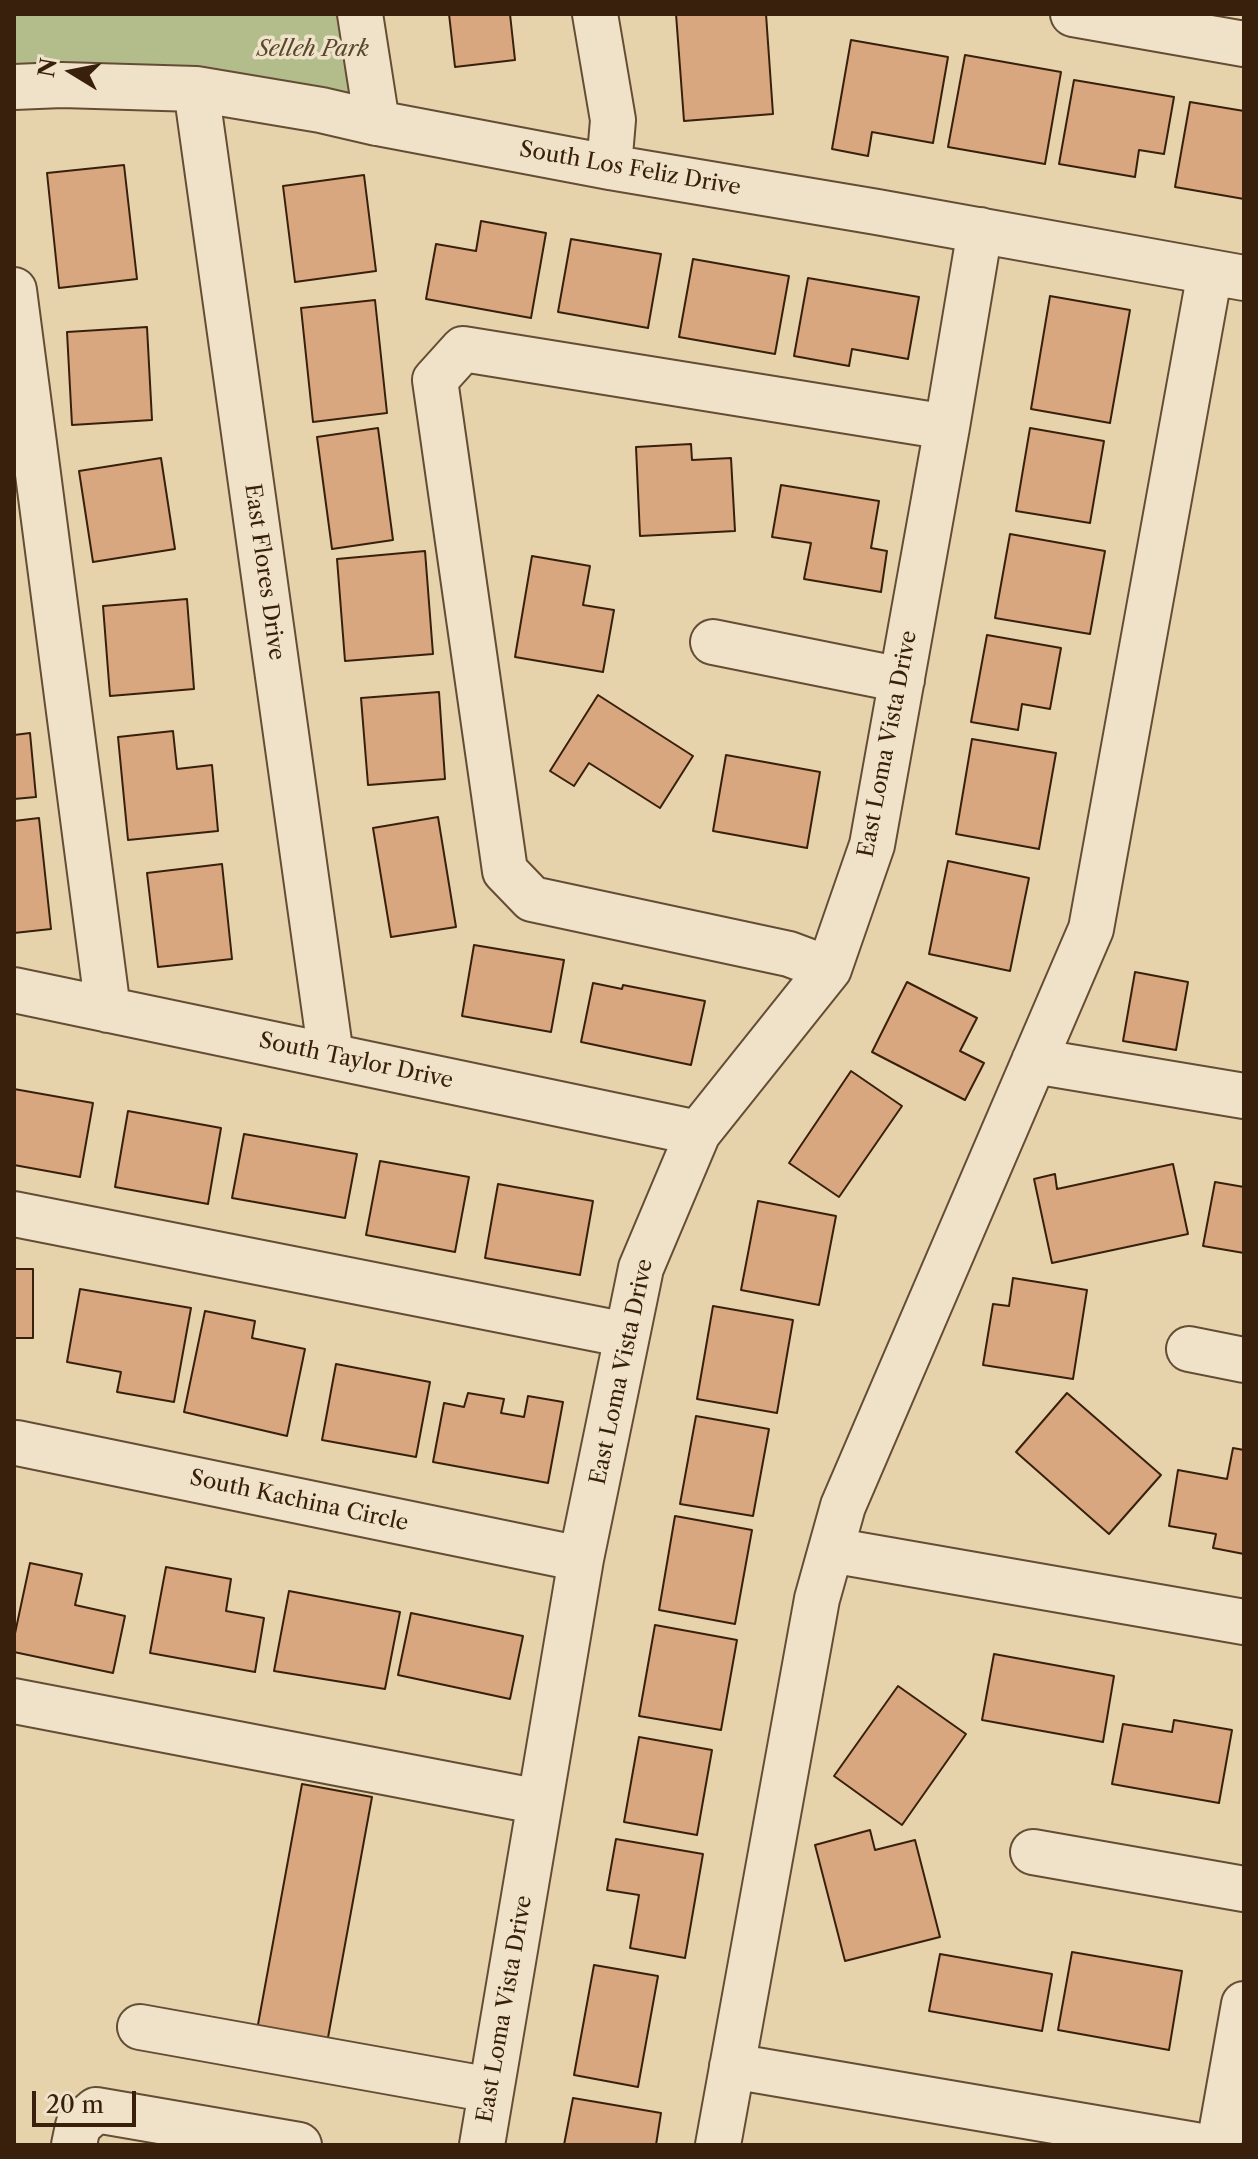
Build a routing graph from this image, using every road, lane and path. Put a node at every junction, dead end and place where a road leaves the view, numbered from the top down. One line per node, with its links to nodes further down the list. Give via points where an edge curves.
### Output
1 (360, 14): 7 (street)
2 (595, 14): 8 (street, via 613,120)
3 (1073, 14): 4 (street)
4 (1244, 44)
5 (14, 87): 6 (street, South Los Feliz Drive)
6 (196, 89): 7 (street, South Los Feliz Drive); 18 (street, East Flores Drive)
7 (377, 123): 8 (street, South Los Feliz Drive)
8 (609, 167): 9 (street, South Los Feliz Drive)
9 (980, 230): 10 (street, South Los Feliz Drive); 12 (street, East Loma Vista Drive)
10 (1227, 275): 19 (street, via 1091,929)
11 (14, 290): 17 (street)
12 (947, 427): 14 (street, East Loma Vista Drive); 15 (street, via 463,349 435,380 505,871 532,899 789,954)
13 (713, 642): 14 (street)
14 (902, 680): 15 (street, East Loma Vista Drive, via 872,845)
15 (829, 969): 21 (street, East Loma Vista Drive)
16 (14, 990): 17 (street, South Taylor Drive)
17 (108, 1010): 18 (street, South Taylor Drive)
18 (331, 1056): 21 (street, South Taylor Drive)
19 (1034, 1061): 20 (street); 27 (street, via 843,1506)
20 (1244, 1096)
21 (698, 1133): 23 (street, East Loma Vista Drive, via 641,1268)
22 (14, 1214): 23 (street)
23 (627, 1335): 28 (street, East Loma Vista Drive)
24 (1189, 1349): 25 (street)
25 (1244, 1360)
26 (17, 1443): 28 (street, South Kachina Circle)
27 (831, 1550): 29 (street); 36 (street, via 817,1599)
28 (581, 1559): 31 (street, East Loma Vista Drive)
29 (1244, 1622)
30 (14, 1701): 31 (street)
31 (540, 1802): 37 (street, East Loma Vista Drive)
32 (1033, 1852): 33 (street)
33 (1244, 1889)
34 (1244, 2004): 43 (street)
35 (140, 2027): 37 (street)
36 (732, 2066): 41 (street); 42 (street)
37 (491, 2090): 40 (street, East Loma Vista Drive)
38 (74, 2145): 39 (street, via 78,2126 96,2110)
39 (299, 2145)
40 (482, 2145)
41 (718, 2145)
42 (1195, 2145)
43 (1219, 2145)

